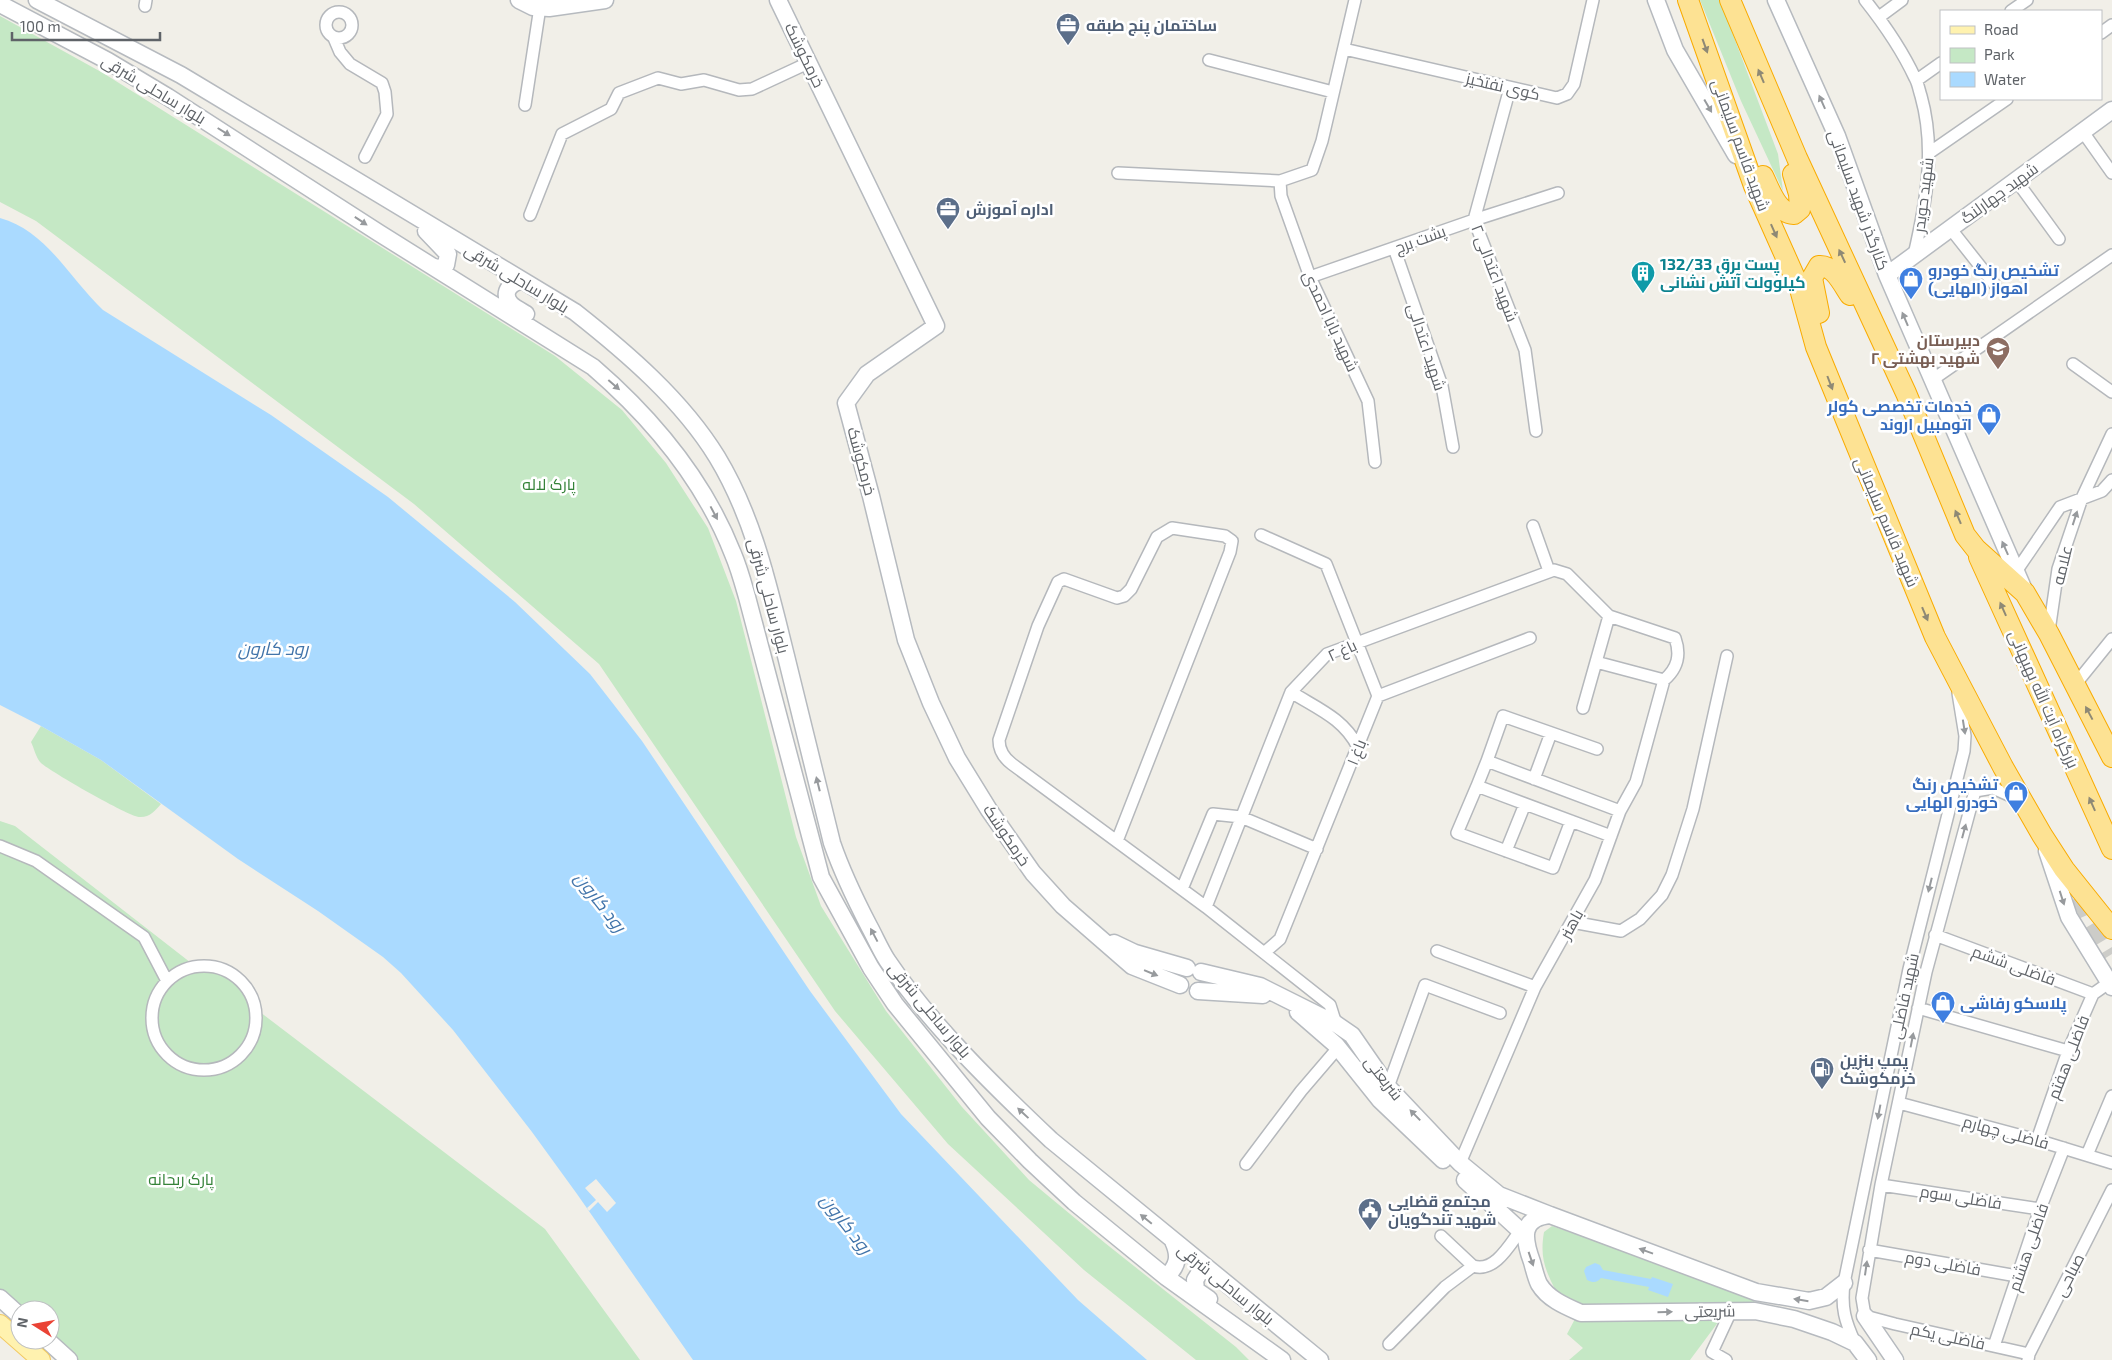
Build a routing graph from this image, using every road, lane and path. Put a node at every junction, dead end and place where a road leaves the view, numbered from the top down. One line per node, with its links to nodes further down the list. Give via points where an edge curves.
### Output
1 (37, 0): 42 (main road, بلوار ساحلی شرقی, via 180,76)
2 (340, 0): 18 (street)
3 (519, 0): 16 (main road)
4 (605, 0): 16 (main road)
5 (778, 0): 23 (main road, خرمکوشک)
6 (1355, 0): 21 (street)
7 (1592, 0): 26 (street, کوی نفتخیز, via 1574,84 1567,94 1557,98)
8 (1656, 0): 40 (main road, one-way to 40, via 1675,50)
9 (1688, 0): 30 (highway, شهید قاسم سلیمانی, one-way to 30)
10 (1730, 0): 31 (highway, one-way to 10)
11 (1776, 0): 51 (main road, کنارگذر شهید سلیمانی, one-way to 11, via 1837,136)
12 (1865, 0): 19 (street, شهید حویدر)
13 (1902, 0): 19 (street)
14 (2027, 0): 17 (street)
15 (0, 4): 50 (main road, بلوار ساحلی شرقی, one-way to 50, via 168,96)
16 (540, 8): 29 (street)
17 (2012, 10)
18 (339, 12): 20 (street, via 326,20 328,33); 20 (street, via 348,16 352,23 347,36)
19 (1879, 17): 25 (street, شهید حویدر)
20 (334, 38): 35 (street, via 350,64 382,83 385,92 387,114)
21 (1344, 49): 26 (street, کوی نفتخیز); 27 (street)
22 (1209, 60): 27 (street)
23 (808, 62): 43 (street, via 752,88 739,90 704,80 681,84 658,78 619,93 611,109 562,134); 110 (main road, خرمکوشک, via 936,326 867,374 846,403 906,640 931,703 989,810 1033,873)
24 (1940, 64): 25 (street)
25 (1917, 80): 34 (street, شهید حویدر, via 1925,110)
26 (1510, 88): 44 (street, شهید اعتدالی ۲)
27 (1333, 92): 39 (street, via 1312,170)
28 (2006, 100): 34 (street)
29 (525, 105)
30 (1727, 108): 31 (highway, via 1778,204 1794,214 1800,209 1799,194); 40 (highway, شهید قاسم سلیمانی)
31 (1775, 108): 56 (highway, one-way to 31)
32 (2112, 110): 33 (main road, شهید چهارلنگ)
33 (2082, 132): 37 (street); 38 (main road, شهید چهارلنگ)
34 (1929, 153): 49 (street, شهید حویدر, via 1924,207)
35 (366, 157)
36 (1118, 173): 39 (street)
37 (2112, 173)
38 (2016, 180): 45 (main road, شهید چهارلنگ); 46 (street)
39 (1280, 181): 52 (street, شهید بابا احمدی, via 1281,196)
40 (1754, 186): 55 (highway, شهید قاسم سلیمانی, one-way to 55, via 1800,289)
41 (1558, 193): 44 (street, پشت برج)
42 (403, 210): 50 (main road, via 448,254 446,265); 53 (main road, بلوار ساحلی شرقی)
43 (530, 214)
44 (1474, 220): 47 (street, پشت برج); 61 (street, شهید اعتدالی ۲, via 1525,350)
45 (1950, 228): 49 (main road, شهید چهارلنگ); 54 (street)
46 (2059, 239)
47 (1394, 248): 52 (street, پشت برج); 63 (street, شهید اعتدالی, via 1442,386)
48 (2112, 254): 59 (street)
49 (1914, 255): 51 (main road, شهید چهارلنگ)
50 (435, 268): 58 (main road, بلوار ساحلی شرقی)
51 (1887, 275): 59 (main road, کنارگذر شهید سلیمانی, one-way to 51)
52 (1310, 277): 64 (street, شهید بابا احمدی, via 1368,400)
53 (523, 281): 58 (main road, via 517,281 508,288 510,304 570,341); 142 (main road, بلوار ساحلی شرقی, one-way to 53, via 1009,1100 928,1011 886,958 841,869 832,843 770,591 740,500 716,456 689,419 649,376 575,312)
54 (1995, 286)
55 (1821, 360): 56 (highway, via 1823,334 1812,278 1819,266 1826,266 1831,268 1851,296); 79 (highway, شهید قاسم سلیمانی, one-way to 79, via 1931,628)
56 (1892, 363): 69 (highway, one-way to 56, via 1965,535)
57 (2072, 364): 60 (street)
58 (592, 367): 147 (main road, بلوار ساحلی شرقی, one-way to 147, via 623,393 664,438 690,473 730,546 747,597 821,876 871,968 988,1118 1074,1202)
59 (1932, 380): 71 (main road, کنارگذر شهید سلیمانی, one-way to 59)
60 (2112, 392)
61 (1536, 431)
62 (2112, 434): 66 (street, علامه)
63 (1453, 447)
64 (1375, 462)
65 (2112, 480): 66 (street, via 2102,491)
66 (2082, 498): 71 (street, علامه, via 2060,507); 73 (street, علامه, one-way to 66, via 2058,569)
67 (1533, 526): 70 (street)
68 (1261, 535): 76 (street, via 1326,564)
69 (1976, 549): 71 (highway); 104 (highway, بزرگراه آیت الله بهبهانی, one-way to 69)
70 (1549, 571): 72 (street, via 1567,574); 76 (street, باغ ۲)
71 (2017, 581): 73 (highway)
72 (1609, 616): 78 (street); 80 (street, via 1675,638 1679,648 1676,666)
73 (2049, 634): 81 (highway)
74 (1530, 638): 83 (street)
75 (2112, 639): 81 (street)
76 (1357, 642): 82 (street, باغ ۲, via 1326,654); 83 (street)
77 (1727, 656): 108 (street, via 1693,809 1672,875 1662,895 1640,919 1621,931)
78 (1596, 662): 80 (street); 84 (street)
79 (1956, 679): 92 (street, شهید فاضلی, one-way to 92, via 1965,736); 94 (highway, شهید قاسم سلیمانی)
80 (1664, 680): 96 (street, باهنر, via 1636,782)
81 (2074, 686): 87 (highway, one-way to 81)
82 (1291, 692): 86 (street, via 1338,720 1350,731); 97 (street, باغ ۲)
83 (1378, 696): 86 (street, باغ ۱)
84 (1583, 708)
85 (1551, 733): 88 (street); 89 (street, via 1503,716); 90 (street)
86 (1358, 747): 103 (street, باغ ۱)
87 (2110, 747)
88 (1597, 749)
89 (1487, 761): 90 (street); 91 (street)
90 (1534, 779): 96 (street)
91 (1477, 786): 95 (street); 105 (street, via 1457,833)
92 (1954, 793): 93 (street, via 1964,788); 148 (street, شهید فاضلی, one-way to 148, via 1909,969)
93 (1973, 798): 94 (street, via 1975,791 1993,788); 111 (street, شهید فاضلی, one-way to 93)
94 (2024, 802): 99 (highway, شهید قاسم سلیمانی)
95 (1525, 804): 98 (street); 105 (street)
96 (1620, 811): 100 (street, باهنر)
97 (1241, 817): 103 (street); 106 (street, via 1213,814); 107 (street, باغ ۲)
98 (1571, 820): 100 (street); 105 (street, via 1553,868)
99 (2042, 835): 109 (highway, via 2064,869); 117 (main road, one-way to 117, via 2068,918)
100 (1611, 836): 108 (street, باهنر, via 1595,880)
101 (1116, 841): 101 (street, via 1012,764 999,748 1038,626 1058,582 1064,579 1117,598 1130,589 1157,537 1172,528 1225,536 1232,541 1230,552); 106 (street)
102 (0, 846): 115 (street, via 36,862 144,937)
103 (1317, 848): 113 (street, باغ ۱, via 1280,939)
104 (2112, 849)
105 (1506, 851)
106 (1182, 889): 107 (street)
107 (1206, 908): 113 (street)
108 (1572, 922): 118 (street, باهنر)
109 (2112, 929)
110 (1098, 936): 114 (main road, شریعتی, via 1135,952); 116 (main road, one-way to 116, via 1132,966)
111 (1935, 936): 120 (street, فاضلی ششم); 121 (street, شهید فاضلی)
112 (1437, 951): 118 (street)
113 (1264, 953): 124 (street, via 1330,1005)
114 (1194, 970): 116 (main road, via 1180,975); 119 (main road, via 1204,982); 122 (main road, شریعتی, via 1260,986)
115 (166, 981): 115 (street, via 156,995 152,1029 158,1045 170,1058 183,1067 199,1070 230,1064 242,1054 256,1025 256,1009 240,980 227,970 195,966)
116 (1180, 985): 119 (main road, via 1187,992)
117 (2111, 985): 120 (street, فاضلی هفتم)
118 (1536, 987): 133 (street, باهنر)
119 (1198, 990): 122 (main road, شریعتی, via 1259,994)
120 (2093, 994): 126 (street, فاضلی هفتم)
121 (1918, 1008): 126 (street); 129 (street, شهید فاضلی, one-way to 121)
122 (1302, 1011): 124 (main road, شریعتی); 125 (main road, شریعتی)
123 (1500, 1013): 127 (street, via 1425,985)
124 (1347, 1034): 125 (main road, via 1338,1038); 127 (main road, شریعتی)
125 (1338, 1049): 127 (main road, شریعتی); 135 (street)
126 (2068, 1051): 130 (street, فاضلی هفتم)
127 (1384, 1093): 133 (main road, شریعتی, one-way to 127); 140 (main road, شریعتی)
128 (2112, 1096): 132 (street)
129 (1899, 1103): 130 (street, فاضلی چهارم); 136 (street, شهید فاضلی)
130 (2037, 1140): 131 (street, فاضلی چهارم)
131 (2064, 1148): 132 (street, فاضلی چهارم); 138 (street, فاضلی هشتم)
132 (2087, 1155): 134 (street, فاضلی چهارم)
133 (1460, 1163): 139 (main road, شریعتی, via 1499,1195)
134 (2112, 1163)
135 (1246, 1164)
136 (1881, 1185): 138 (street, فاضلی سوم); 143 (street, شهید فاضلی)
137 (2112, 1190): 161 (street, صباحی)
138 (2040, 1209): 146 (street, فاضلی هشتم)
139 (1550, 1215): 140 (main road, via 1533,1220); 148 (main road, شریعتی, one-way to 139, via 1826,1297 1809,1301 1756,1292)
140 (1522, 1233): 144 (street, via 1492,1264 1479,1268); 151 (main road, شریعتی, one-way to 151, via 1539,1285 1557,1303 1581,1313)
141 (1441, 1236): 144 (street)
142 (1173, 1241): 145 (main road, بلوار ساحلی شرقی); 147 (main road, via 1178,1260)
143 (1869, 1250): 146 (street, فاضلی دوم); 152 (street, شهید فاضلی, one-way to 143, via 1862,1298)
144 (1473, 1266): 157 (street, via 1444,1287)
145 (1209, 1270): 155 (main road, via 1196,1276 1196,1290 1232,1317); 168 (main road, بلوار ساحلی شرقی)
146 (2017, 1276): 159 (street, فاضلی هشتم)
147 (1166, 1277): 155 (main road, بلوار ساحلی شرقی)
148 (1844, 1284): 156 (street, شهید فاضلی, via 1842,1303 1846,1324)
149 (0, 1298): 150 (main road)
150 (10, 1307)
151 (1732, 1311): 156 (main road, شریعتی, via 1755,1311 1794,1319); 162 (street, via 1712,1352)
152 (1865, 1316): 154 (street, فاضلی یکم); 158 (main road)
153 (0, 1324): 164 (main road)
154 (1895, 1324): 158 (street, via 1881,1333); 159 (street, فاضلی یکم)
155 (1252, 1339): 166 (main road); 167 (main road, بلوار ساحلی شرقی)
156 (1855, 1343): 163 (main road, شریعتی)
157 (1389, 1344)
158 (1884, 1345): 169 (main road)
159 (1994, 1346): 161 (street, فاضلی یکم)
160 (58, 1350): 165 (main road)
161 (2029, 1357)
162 (1722, 1359)
163 (1866, 1359)
164 (41, 1360)
165 (69, 1360)
166 (1270, 1360)
167 (1282, 1360)
168 (1320, 1360)
169 (1895, 1360)

